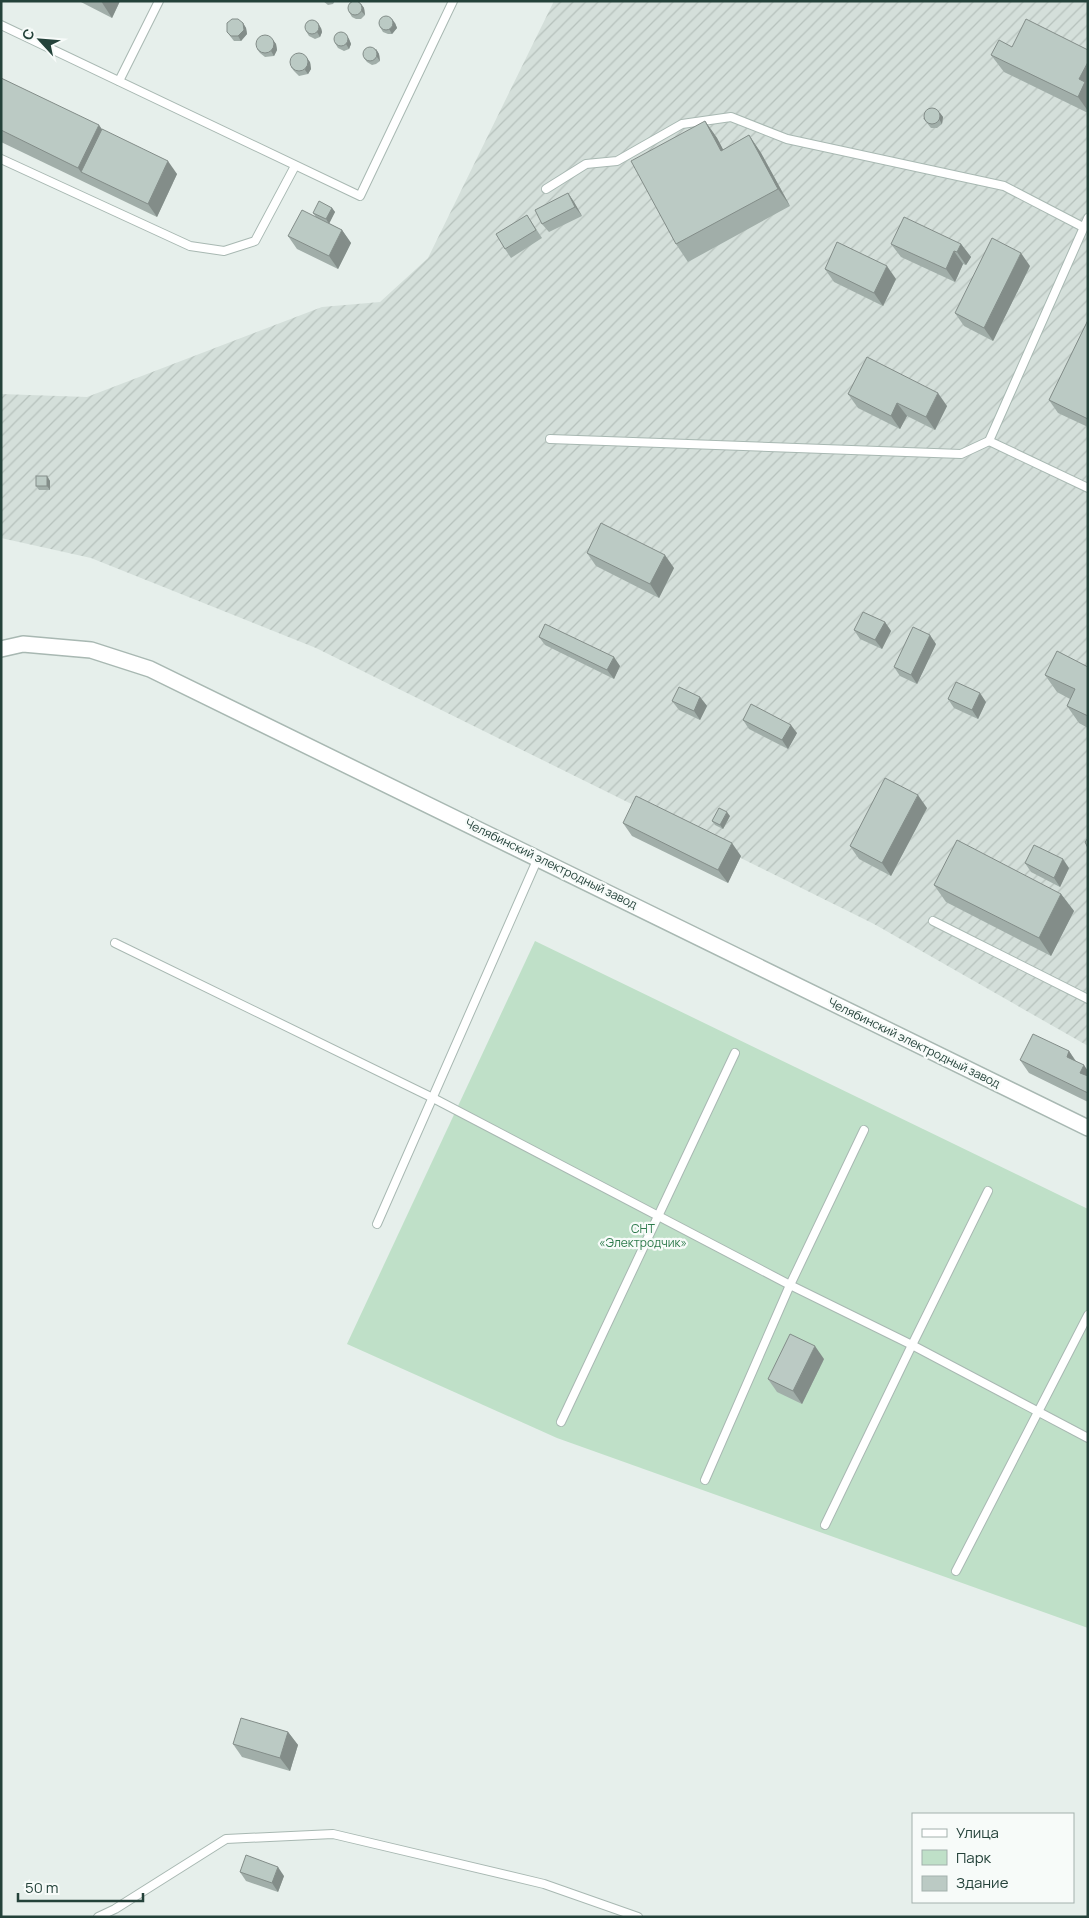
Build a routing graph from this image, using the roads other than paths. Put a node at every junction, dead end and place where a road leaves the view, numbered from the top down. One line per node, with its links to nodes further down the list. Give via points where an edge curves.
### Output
1 (159, 1): 4 (lane)
2 (453, 1): 6 (lane, via 360,196)
3 (1, 25): 4 (lane)
4 (119, 81): 6 (lane)
5 (1, 159): 6 (lane, via 190,246 224,251 255,241)
6 (295, 166)
7 (546, 188): 9 (lane, via 586,164 617,161 682,124 731,117 787,139 1004,186)
8 (1088, 218): 9 (lane)
9 (1083, 227): 11 (lane)
10 (550, 439): 11 (lane, via 961,454)
11 (989, 441): 12 (lane)
12 (1088, 488)
13 (1, 649): 14 (street, Челябинский электродный завод, via 23,644 91,650 150,669)
14 (538, 858): 19 (lane); 20 (street, Челябинский электродный завод)
15 (933, 922): 17 (lane)
16 (115, 943): 19 (lane)
17 (1088, 999)
18 (735, 1052): 23 (lane)
19 (433, 1098): 23 (lane); 24 (lane)
20 (1088, 1128)
21 (864, 1130): 25 (lane)
22 (988, 1191): 27 (lane)
23 (658, 1216): 25 (lane); 29 (lane)
24 (377, 1224)
25 (790, 1285): 27 (lane); 31 (lane)
26 (1088, 1315): 28 (lane)
27 (912, 1345): 28 (lane); 32 (lane)
28 (1038, 1412): 30 (lane); 33 (lane)
29 (560, 1422)
30 (1088, 1438)
31 (705, 1480)
32 (825, 1525)
33 (956, 1571)
34 (98, 1917): 35 (lane, via 226,1839 333,1834 544,1884)
35 (638, 1917)

